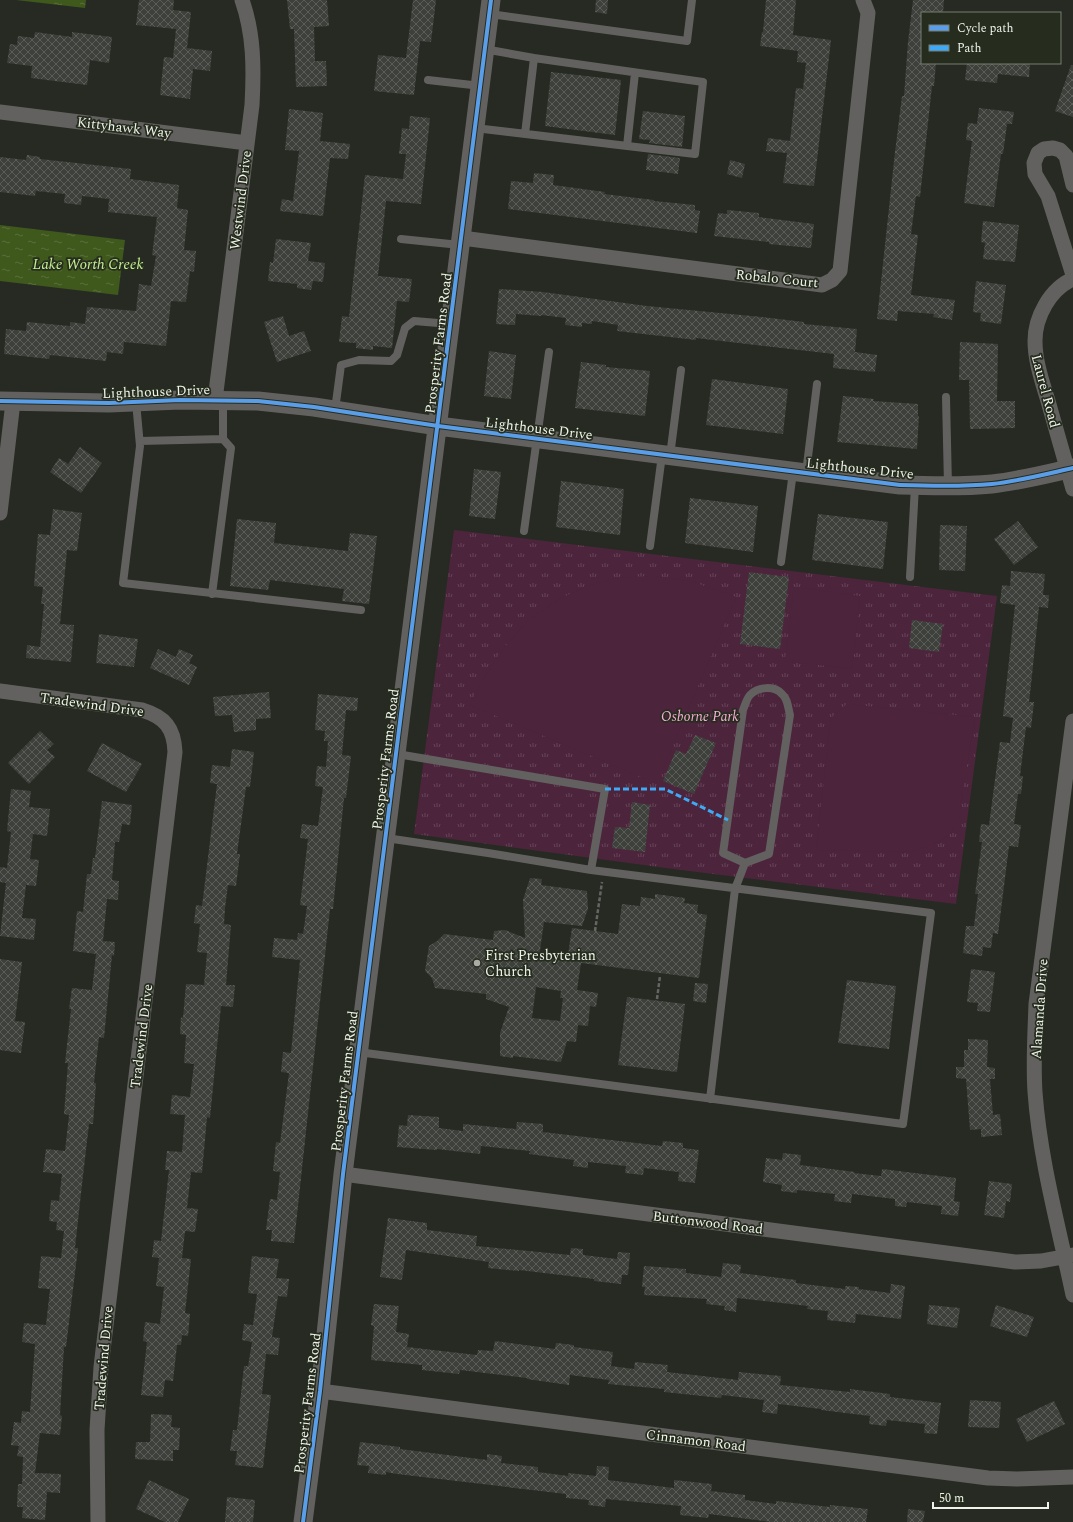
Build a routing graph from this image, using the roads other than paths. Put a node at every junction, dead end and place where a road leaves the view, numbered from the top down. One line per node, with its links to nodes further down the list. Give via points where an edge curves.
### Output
1 (242, 0): 13 (street, Westwind Drive, via 251,38 254,72)
2 (692, 0): 4 (lane, via 687,40)
3 (863, 0): 17 (street, Robalo Court, via 868,13 840,271 832,280 822,284)
4 (490, 7): 5 (street, Prosperity Farms Road)
5 (484, 49): 6 (lane); 9 (street, Prosperity Farms Road)
6 (534, 58): 7 (lane); 12 (lane)
7 (635, 72): 14 (lane); 14 (lane, via 704,82 695,154)
8 (428, 80): 9 (lane)
9 (480, 86): 11 (street, Prosperity Farms Road)
10 (0, 112): 13 (street, Kittyhawk Way)
11 (476, 128): 12 (lane); 17 (street, Prosperity Farms Road)
12 (525, 134): 14 (lane)
13 (247, 143): 25 (street, Westwind Drive)
14 (627, 146)
15 (1073, 185): 18 (street, via 1066,156 1060,150 1044,149 1038,153 1034,163 1035,174 1048,196)
16 (401, 239): 17 (lane)
17 (461, 242): 20 (street, Prosperity Farms Road)
18 (1073, 275)
19 (1073, 279): 34 (street, Laurel Road, via 1061,286 1045,305 1034,340 1037,363)
20 (451, 324): 28 (lane, via 414,321 405,328 397,355 391,361 359,360 341,365); 29 (street, Prosperity Farms Road)
21 (549, 352): 31 (lane)
22 (681, 370): 33 (lane)
23 (817, 384): 35 (lane)
24 (946, 397): 37 (lane)
25 (219, 400): 27 (street, Lighthouse Drive); 28 (street, Lighthouse Drive, via 258,401); 30 (lane)
26 (7, 401): 27 (street, Lighthouse Drive, via 109,404); 39 (street)
27 (136, 402): 32 (lane)
28 (335, 410): 29 (street, Lighthouse Drive)
29 (438, 426): 31 (street, Lighthouse Drive); 48 (street, Prosperity Farms Road)
30 (223, 439): 32 (lane); 44 (lane, via 231,448)
31 (537, 439): 33 (street, Lighthouse Drive); 40 (lane)
32 (140, 442): 44 (lane, via 123,583)
33 (666, 456): 35 (street, Lighthouse Drive); 41 (lane)
34 (1070, 468): 37 (street, Lighthouse Drive, via 992,484); 38 (street)
35 (800, 473): 36 (street, Lighthouse Drive); 42 (lane)
36 (915, 486): 37 (street, Lighthouse Drive); 43 (lane)
37 (948, 487)
38 (1073, 489)
39 (0, 513)
40 (524, 531)
41 (650, 546)
42 (781, 562)
43 (910, 577)
44 (212, 594): 45 (lane)
45 (361, 610)
46 (0, 691): 60 (street, Tradewind Drive, via 154,713 171,729 175,740 176,752 101,1367 97,1430)
47 (1073, 721): 56 (street, Alamanda Drive, via 1036,1004 1034,1048 1035,1092 1040,1135)
48 (397, 754): 49 (street, Prosperity Farms Road); 51 (lane, via 605,789)
49 (386, 838): 51 (lane); 53 (street, Prosperity Farms Road)
50 (745, 863): 50 (lane, via 769,854 790,715 782,693 772,688 761,688 750,696 743,710 723,853); 52 (lane)
51 (591, 870): 52 (lane)
52 (735, 889): 54 (lane); 54 (lane, via 931,913 903,1124)
53 (358, 1052): 54 (lane); 55 (street, Prosperity Farms Road)
54 (710, 1099)
55 (343, 1174): 56 (street, Buttonwood Road, via 1015,1262); 58 (street, Prosperity Farms Road)
56 (1069, 1257): 57 (street, Alamanda Drive)
57 (1073, 1295)
58 (320, 1391): 59 (street, Cinnamon Road, via 988,1478); 61 (street, Prosperity Farms Road)
59 (1073, 1477)
60 (98, 1522)
61 (303, 1522)

